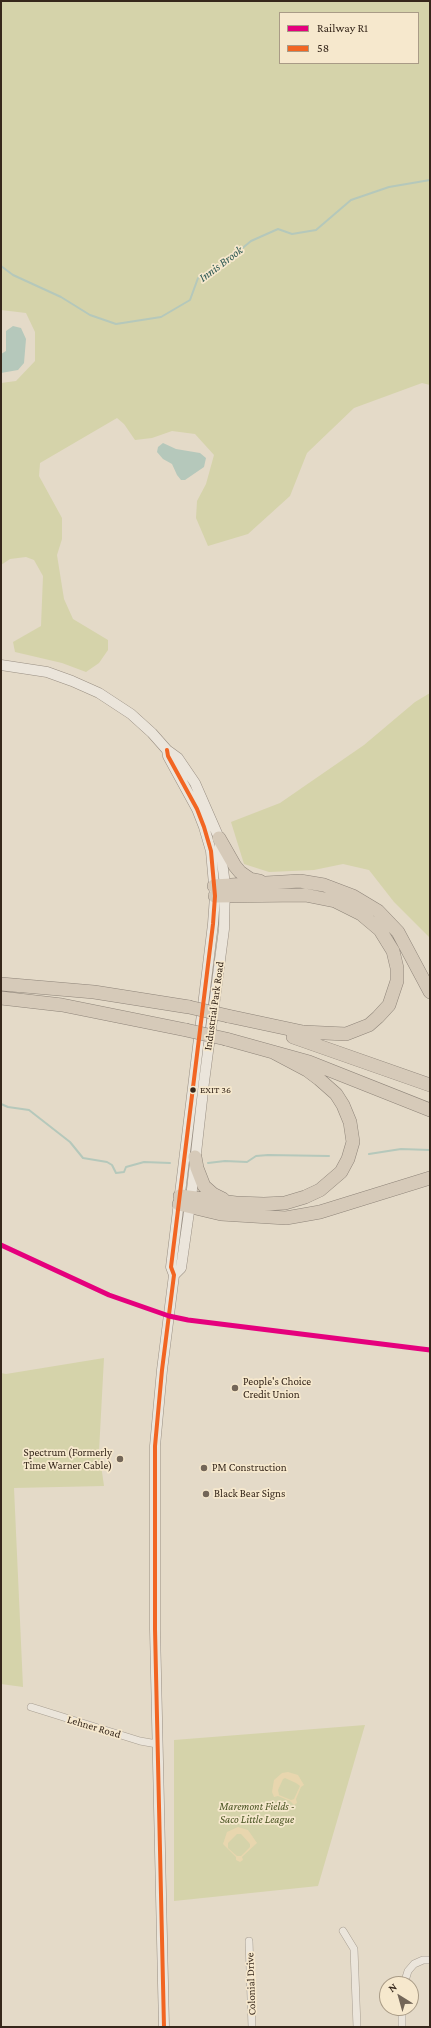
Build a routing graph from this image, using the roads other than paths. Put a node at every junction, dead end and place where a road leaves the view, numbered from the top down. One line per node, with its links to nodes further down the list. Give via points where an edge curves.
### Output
1 (1, 665): 2 (main road, Industrial Park Road, via 47,672 99,693 131,714)
2 (167, 750): 3 (main road, Industrial Park Road, via 178,758 195,783); 5 (main road, Industrial Park Road, via 204,827)
3 (219, 838): 4 (highway, via 234,866 244,876); 5 (main road, Industrial Park Road)
4 (270, 883): 5 (highway); 7 (highway, via 300,881 324,885 341,890 366,903 387,920 403,939)
5 (220, 891): 9 (highway, via 311,895 343,904 369,920 385,936 393,951 397,968 397,981 388,1005 378,1018 369,1025 346,1034 316,1034); 13 (main road, Industrial Park Road, via 224,930); 15 (main road, Industrial Park Road, via 213,924)
6 (1, 984): 9 (highway, bridge, via 79,990 189,1007)
7 (430, 992)
8 (1, 998): 10 (highway, bridge, via 62,1005 186,1030)
9 (228, 1016): 11 (highway, via 325,1047)
10 (273, 1052): 12 (highway, via 343,1074); 16 (highway, via 307,1070 336,1094 344,1105 350,1122 352,1147 341,1172 313,1194 276,1204)
11 (430, 1085)
12 (430, 1110)
13 (195, 1157): 15 (main road, Industrial Park Road); 16 (highway, via 200,1177 208,1190 216,1197)
14 (430, 1178): 15 (highway, via 320,1212 286,1218 238,1216)
15 (185, 1201): 16 (highway); 18 (main road, Industrial Park Road, via 171,1267 174,1275 155,1446)
16 (236, 1203)
17 (31, 1707): 18 (street, Lehner Road, via 140,1741)
18 (158, 1744): 24 (main road, Industrial Park Road)
19 (343, 1931): 26 (street, via 354,1948)
20 (249, 1941): 25 (street, Colonial Drive)
21 (430, 1960): 22 (street, via 414,1964)
22 (406, 1976)
23 (402, 2016): 27 (street)
24 (164, 2027)
25 (252, 2027)
26 (357, 2027)
27 (402, 2027)

